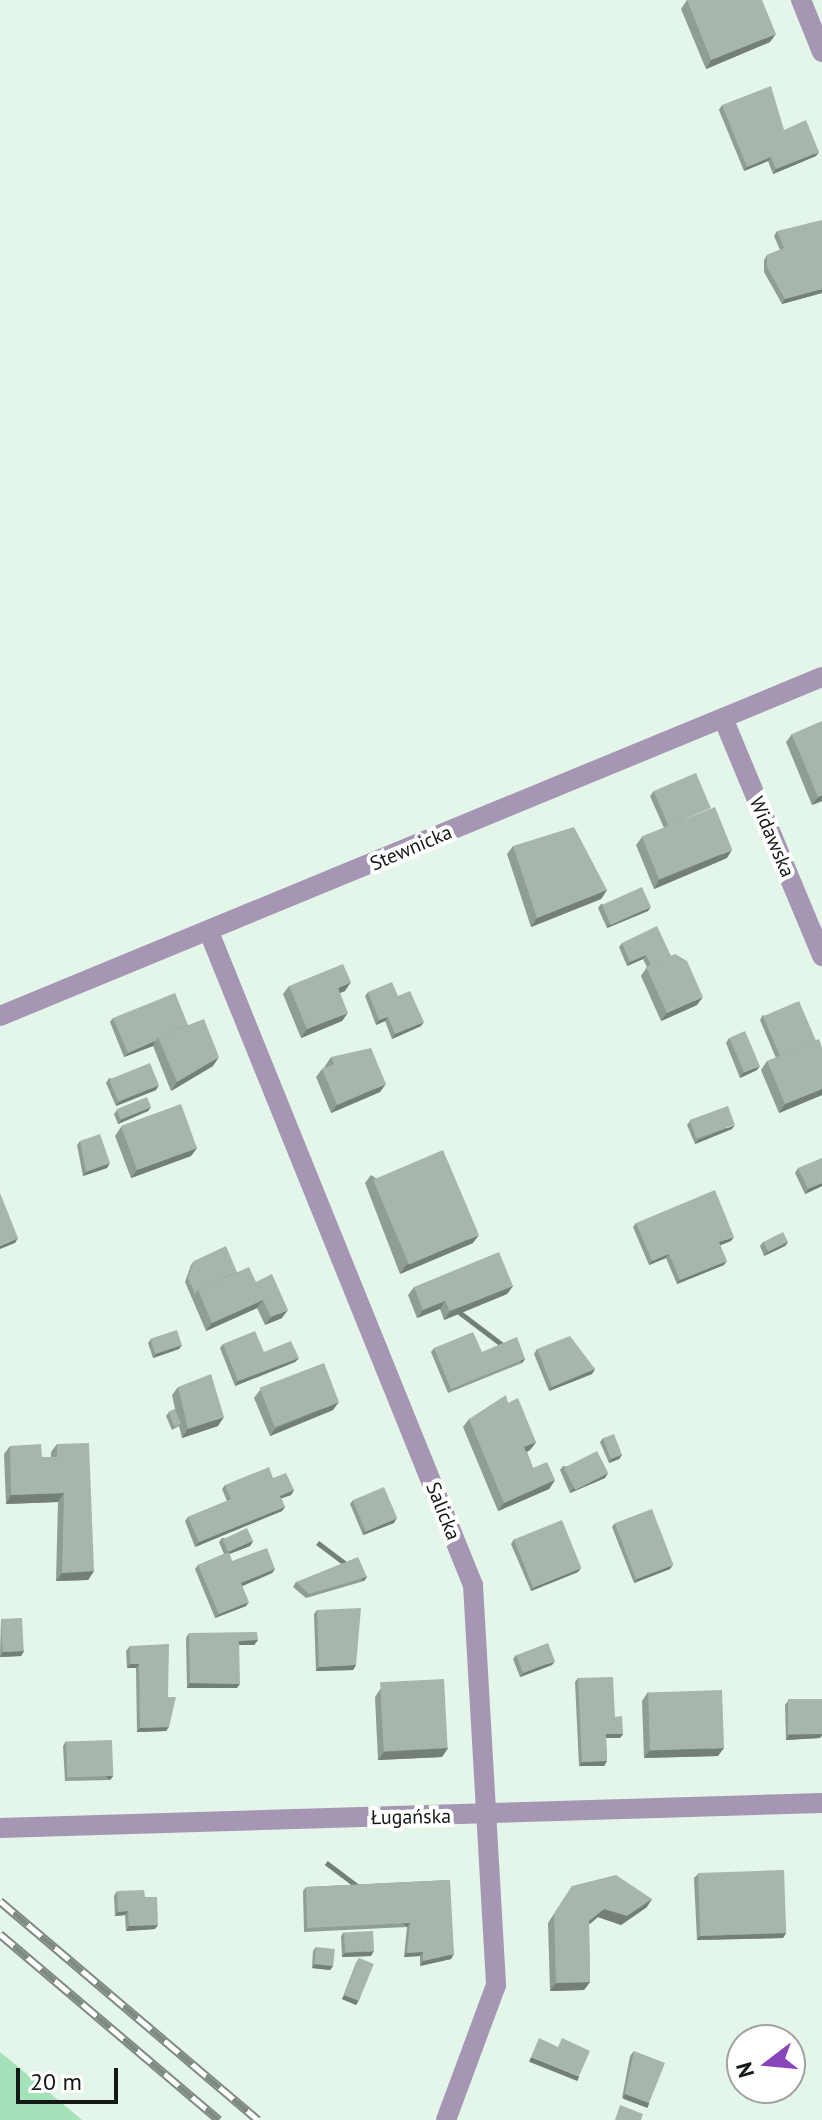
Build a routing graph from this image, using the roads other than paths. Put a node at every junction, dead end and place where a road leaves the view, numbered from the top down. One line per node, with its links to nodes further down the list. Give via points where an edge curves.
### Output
1 (801, 0): 2 (street)
2 (822, 52)
3 (822, 677): 4 (street, Stewnicka)
4 (723, 718): 5 (street, Stewnicka); 6 (street, Widawska)
5 (209, 932): 7 (street, Stewnicka); 9 (street, Salicka, via 473,1585)
6 (822, 956)
7 (0, 1016)
8 (822, 1803): 9 (street, Ługańska)
9 (487, 1815): 10 (street, Ługańska); 11 (street, Salicka, via 496,1985)
10 (0, 1828)
11 (446, 2120)

